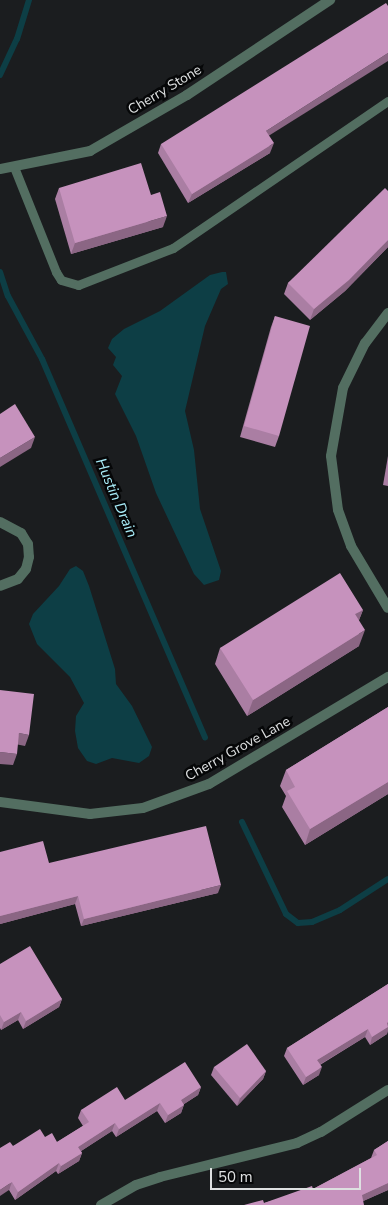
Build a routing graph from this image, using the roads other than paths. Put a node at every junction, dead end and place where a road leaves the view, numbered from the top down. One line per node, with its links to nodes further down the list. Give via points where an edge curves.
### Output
1 (330, 0): 3 (street, Cherry Stone, via 186,95 90,151)
2 (388, 101): 3 (lane, via 174,248 78,285 61,280 56,272)
3 (14, 167): 4 (street, Cherry Stone)
4 (0, 169)
5 (388, 313): 8 (street, via 366,343 343,388 332,456 338,510 351,546)
6 (0, 522): 7 (street, via 21,533 28,544 29,557 18,579)
7 (0, 586)
8 (388, 608)
9 (388, 677): 10 (street, Cherry Grove Lane, via 209,784 144,808 90,814)
10 (0, 802)
11 (388, 1090): 12 (street, via 321,1132 297,1143 160,1177 136,1185)
12 (101, 1205)

